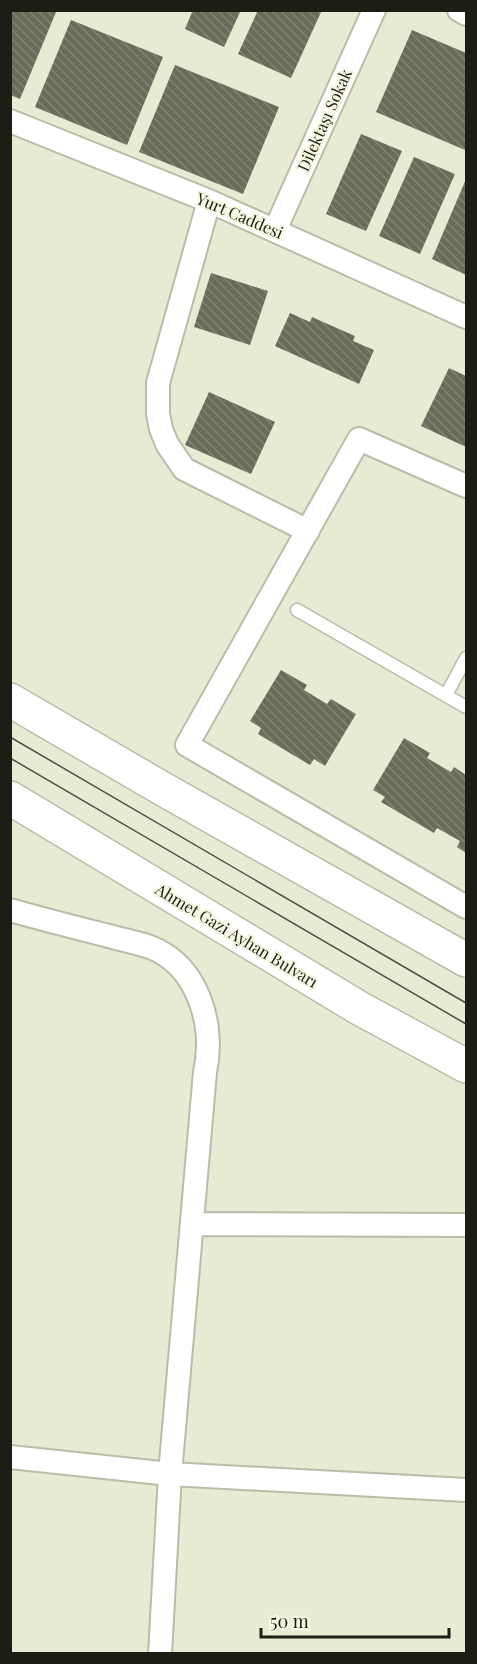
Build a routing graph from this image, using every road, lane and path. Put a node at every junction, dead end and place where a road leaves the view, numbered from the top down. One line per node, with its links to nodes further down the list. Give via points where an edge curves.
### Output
1 (374, 10): 6 (street, Dilektaşı Sokak)
2 (459, 10): 3 (street)
3 (466, 14)
4 (10, 122): 5 (street, Yurt Caddesi)
5 (209, 201): 6 (street, Yurt Caddesi); 9 (street, via 158,383 161,429 184,470)
6 (275, 230): 7 (street, Yurt Caddesi)
7 (466, 317)
8 (466, 486): 9 (street, via 359,439)
9 (308, 531): 16 (street, via 187,745)
10 (297, 610): 12 (lane)
11 (466, 658): 12 (lane)
12 (446, 695): 14 (lane)
13 (10, 700): 18 (main road)
14 (466, 706)
15 (10, 798): 19 (main road, Ahmet Gazi Ayhan Bulvarı, via 359,1008)
16 (466, 907)
17 (10, 910): 20 (street, via 151,948 177,966 196,991 209,1039)
18 (466, 960)
19 (466, 1066)
20 (192, 1224): 21 (street); 23 (street)
21 (466, 1225)
22 (10, 1457): 23 (street)
23 (170, 1474): 24 (street); 25 (street)
24 (466, 1490)
25 (160, 1653)

